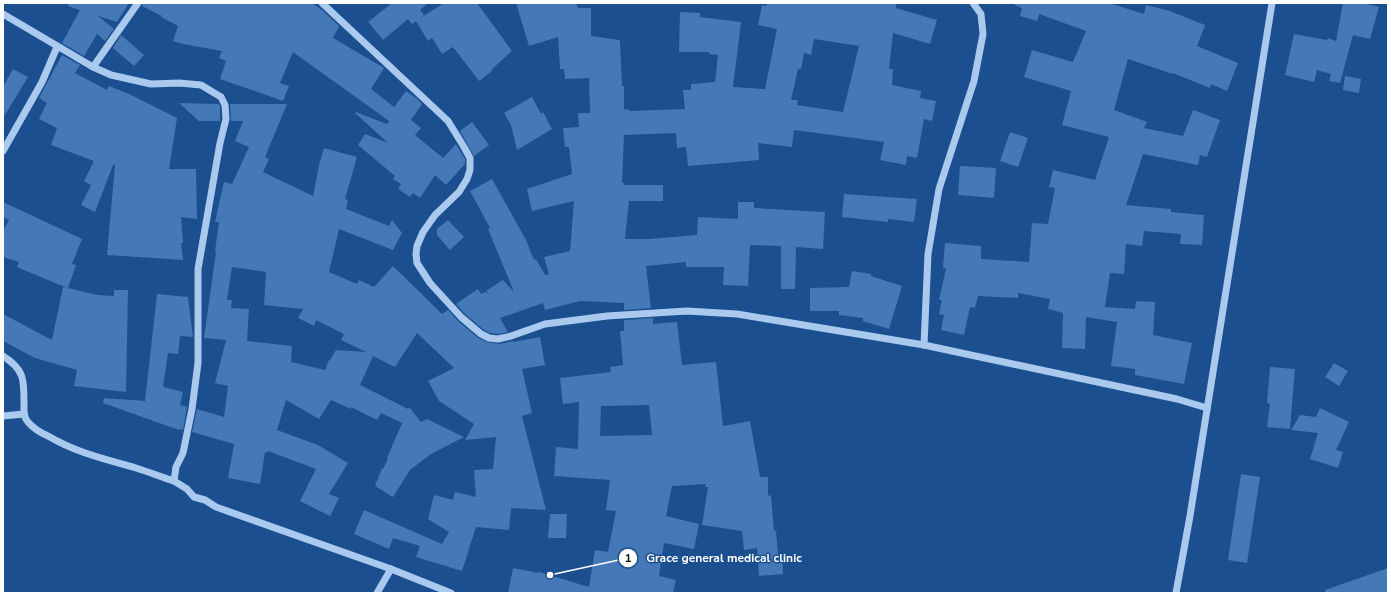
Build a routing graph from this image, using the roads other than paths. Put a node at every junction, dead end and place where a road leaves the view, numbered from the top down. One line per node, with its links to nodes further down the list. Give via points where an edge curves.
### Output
1 (138, 3): 7 (street)
2 (322, 3): 9 (street, via 448,121 470,158 467,179 458,192 435,214 423,232 416,254 417,263 430,283 461,317 481,334 498,339 545,324 607,316 688,311 738,314)
3 (973, 3): 9 (street, via 981,14 983,34 974,81 939,189 928,254)
4 (1272, 3): 11 (street)
5 (3, 14): 6 (street)
6 (57, 47): 7 (street); 8 (street, via 42,82)
7 (92, 66): 14 (street, via 111,75 151,84 201,85 221,97 224,105 226,119 198,269 198,363 183,453 176,467)
8 (3, 151)
9 (924, 345): 11 (street, via 1177,399)
10 (3, 356): 12 (street, via 20,369)
11 (1207, 408): 18 (street)
12 (24, 414): 13 (street); 14 (street, via 27,422 58,442 90,456)
13 (3, 416)
14 (174, 481): 15 (street, via 194,497 216,507)
15 (392, 569): 16 (street); 17 (street)
16 (377, 593)
17 (451, 593)
18 (1176, 593)

